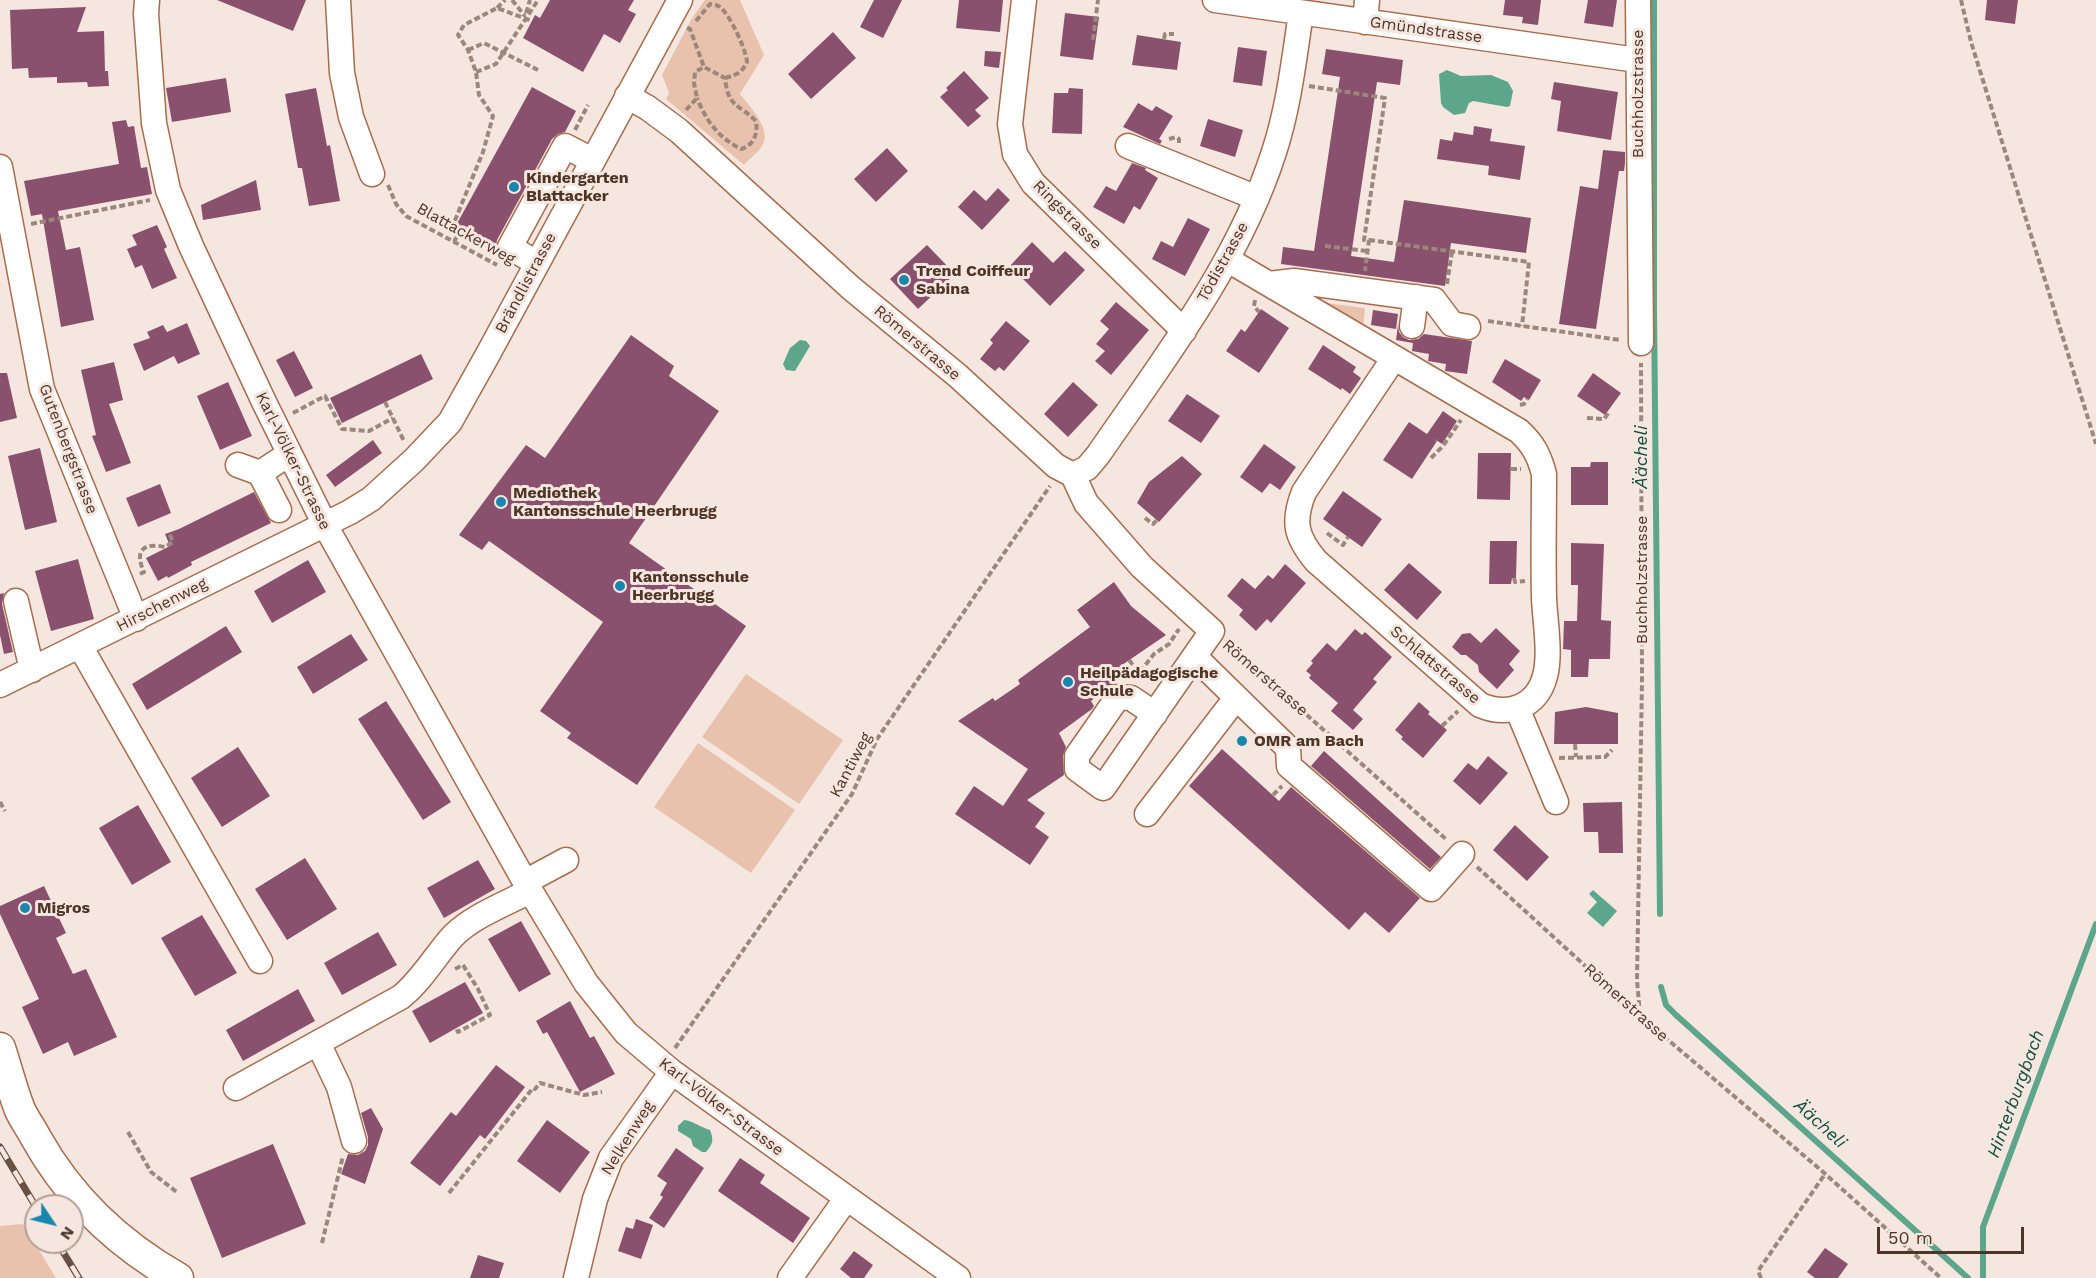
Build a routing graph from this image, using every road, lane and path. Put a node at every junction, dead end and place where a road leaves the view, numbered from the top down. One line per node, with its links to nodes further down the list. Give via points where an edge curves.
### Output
1 (147, 0): 67 (street, Karl-Völker-Strasse, via 154,123 168,190)
2 (338, 0): 36 (street, via 342,73 351,117)
3 (505, 0): 13 (path)
4 (512, 0): 16 (path)
5 (530, 0): 16 (path)
6 (538, 0): 16 (path)
7 (680, 0): 31 (street, Brändlistrasse)
8 (1024, 0): 54 (street, Ringstrasse, via 1010,123 1015,154 1033,183)
9 (1098, 0): 22 (path)
10 (1215, 0): 15 (street, Gmündstrasse)
11 (1638, 0): 25 (street, Buchholzstrasse)
12 (1961, 0): 65 (path)
13 (497, 8): 16 (path); 23 (path, via 464,25 459,35)
14 (1366, 11): 15 (street, Gmündstrasse); 25 (street, Gmündstrasse)
15 (1301, 13): 37 (street, Tödistrasse, via 1287,106)
16 (525, 17): 17 (path); 24 (path)
17 (532, 21)
18 (679, 24): 19 (path)
19 (690, 29): 26 (path); 29 (path, via 710,4 722,9 747,62 738,74)
20 (1174, 34): 21 (path, via 1165,34)
21 (1164, 39)
22 (1093, 40)
23 (468, 50): 24 (path, via 484,43); 28 (path)
24 (504, 52): 27 (path); 28 (path, via 496,64)
25 (1637, 60): 55 (street, Buchholzstrasse, via 1630,110)
26 (705, 67): 29 (path); 32 (path, via 695,72)
27 (538, 70)
28 (476, 72): 41 (path, via 479,95 493,116 483,152 451,230 458,234)
29 (725, 78): 32 (path, via 733,104 756,121 757,129 749,147 741,149 722,136 707,120)
30 (1314, 86): 40 (path, via 1385,98 1364,240)
31 (627, 96): 71 (street, Römerstrasse, via 679,132 851,288 958,376 1056,466); 75 (street, Brändlistrasse, via 450,422 371,499)
32 (697, 98): 33 (path)
33 (680, 117)
34 (1128, 146): 37 (street)
35 (0, 167): 39 (street, Gutenbergstrasse)
36 (380, 179): 41 (path, Blattackerweg, via 406,216)
37 (1257, 198): 43 (street, Tödistrasse)
38 (160, 199): 39 (path)
39 (11, 228): 79 (street, Gutenbergstrasse, via 42,389)
40 (1369, 240): 42 (path); 52 (path, via 1530,262)
41 (454, 242): 44 (path, Blattackerweg)
42 (1367, 251): 45 (path); 47 (path)
43 (1228, 260): 46 (street); 54 (street, Tödistrasse)
44 (500, 266)
45 (1323, 266): 46 (street, via 1294,281); 47 (street)
46 (1269, 284): 56 (street)
47 (1362, 290): 48 (street)
48 (1409, 291): 51 (street); 53 (street, via 1434,300)
49 (1254, 306): 50 (path)
50 (1259, 312)
51 (1412, 326)
52 (1522, 326): 53 (path, via 1480,320); 55 (path)
53 (1457, 330)
54 (1184, 331): 71 (street, Tödistrasse, via 1098,455 1087,468)
55 (1641, 343): 105 (path, Buchholzstrasse, via 1642,680 1637,980)
56 (1394, 358): 91 (street, via 1519,431 1540,456 1544,474 1547,664 1540,689); 91 (street, Schlattstrasse, via 1304,492 1296,516 1300,540 1316,561 1480,705 1503,711)
57 (1527, 399): 59 (path)
58 (386, 402): 63 (path)
59 (1521, 405)
60 (1610, 411): 64 (path, via 1604,419)
61 (1464, 416): 68 (path)
62 (284, 417): 63 (path, via 325,396 342,429 369,431)
63 (393, 418): 66 (path)
64 (1587, 418)
65 (2096, 444)
66 (408, 450)
67 (289, 454): 72 (street, via 249,469); 75 (street, Karl-Völker-Strasse)
68 (1431, 458)
69 (1511, 469): 70 (path)
70 (1519, 470)
71 (1062, 479): 83 (street, Römerstrasse, via 1142,567); 109 (path, Kantiweg, via 877,739 852,794)
72 (279, 510)
73 (1145, 518): 74 (path, via 1153,524)
74 (1157, 520)
75 (325, 525): 81 (street, Hirschenweg); 102 (street, Karl-Völker-Strasse)
76 (169, 533): 79 (path, via 173,542 165,547 144,548 139,554 144,572)
77 (1327, 533): 78 (path, via 1343,545)
78 (1348, 537)
79 (119, 579): 81 (street, Gutenbergstrasse)
80 (16, 601): 87 (street)
81 (136, 619): 84 (street, Hirschenweg)
82 (1181, 627): 86 (path, via 1139,673)
83 (1212, 631): 85 (street); 100 (path, Römerstrasse)
84 (80, 646): 87 (street, Hirschenweg); 103 (street)
85 (1195, 657): 89 (street); 92 (street)
86 (1129, 660)
87 (32, 670): 88 (street, Hirschenweg)
88 (1, 680)
89 (1236, 698): 99 (street); 100 (street, via 1288,748 1289,766 1431,889)
90 (1461, 708): 93 (path)
91 (1517, 708): 97 (street)
92 (1155, 714): 92 (street, via 1103,788 1077,769 1073,757 1118,697 1131,698)
93 (1442, 726)
94 (1575, 744): 95 (path, via 1576,758 1605,758)
95 (1612, 750)
96 (0, 802): 98 (path)
97 (1556, 802)
98 (4, 811)
99 (1147, 814)
100 (1462, 854): 105 (path, Römerstrasse)
101 (566, 860): 102 (street)
102 (528, 886): 104 (street, via 455,935); 109 (street, Karl-Völker-Strasse, via 586,983 626,1034)
103 (260, 961)
104 (430, 965): 106 (path, via 437,979 463,965 489,1015 458,1032); 107 (street, via 401,997)
105 (1640, 1016): 114 (path, Römerstrasse)
106 (456, 1028)
107 (318, 1042): 110 (street); 113 (street, via 339,1087)
108 (0, 1048): 119 (main road, via 20,1111 51,1165 117,1237)
109 (673, 1062): 117 (street, Karl-Völker-Strasse); 120 (street, Nelkenweg, via 611,1158 595,1199)
110 (236, 1088)
111 (602, 1092): 116 (path, via 584,1095 540,1083)
112 (128, 1132): 115 (path, via 151,1172)
113 (354, 1141): 118 (path, via 345,1151)
114 (1825, 1174): 123 (path, via 1758,1270); 124 (path, Römerstrasse)
115 (178, 1193)
116 (449, 1193)
117 (846, 1199): 121 (street); 122 (street, Karl-Völker-Strasse)
118 (322, 1243)
119 (178, 1278)
120 (576, 1278)
121 (790, 1278)
122 (958, 1278)
123 (1761, 1278)
124 (1941, 1278)

